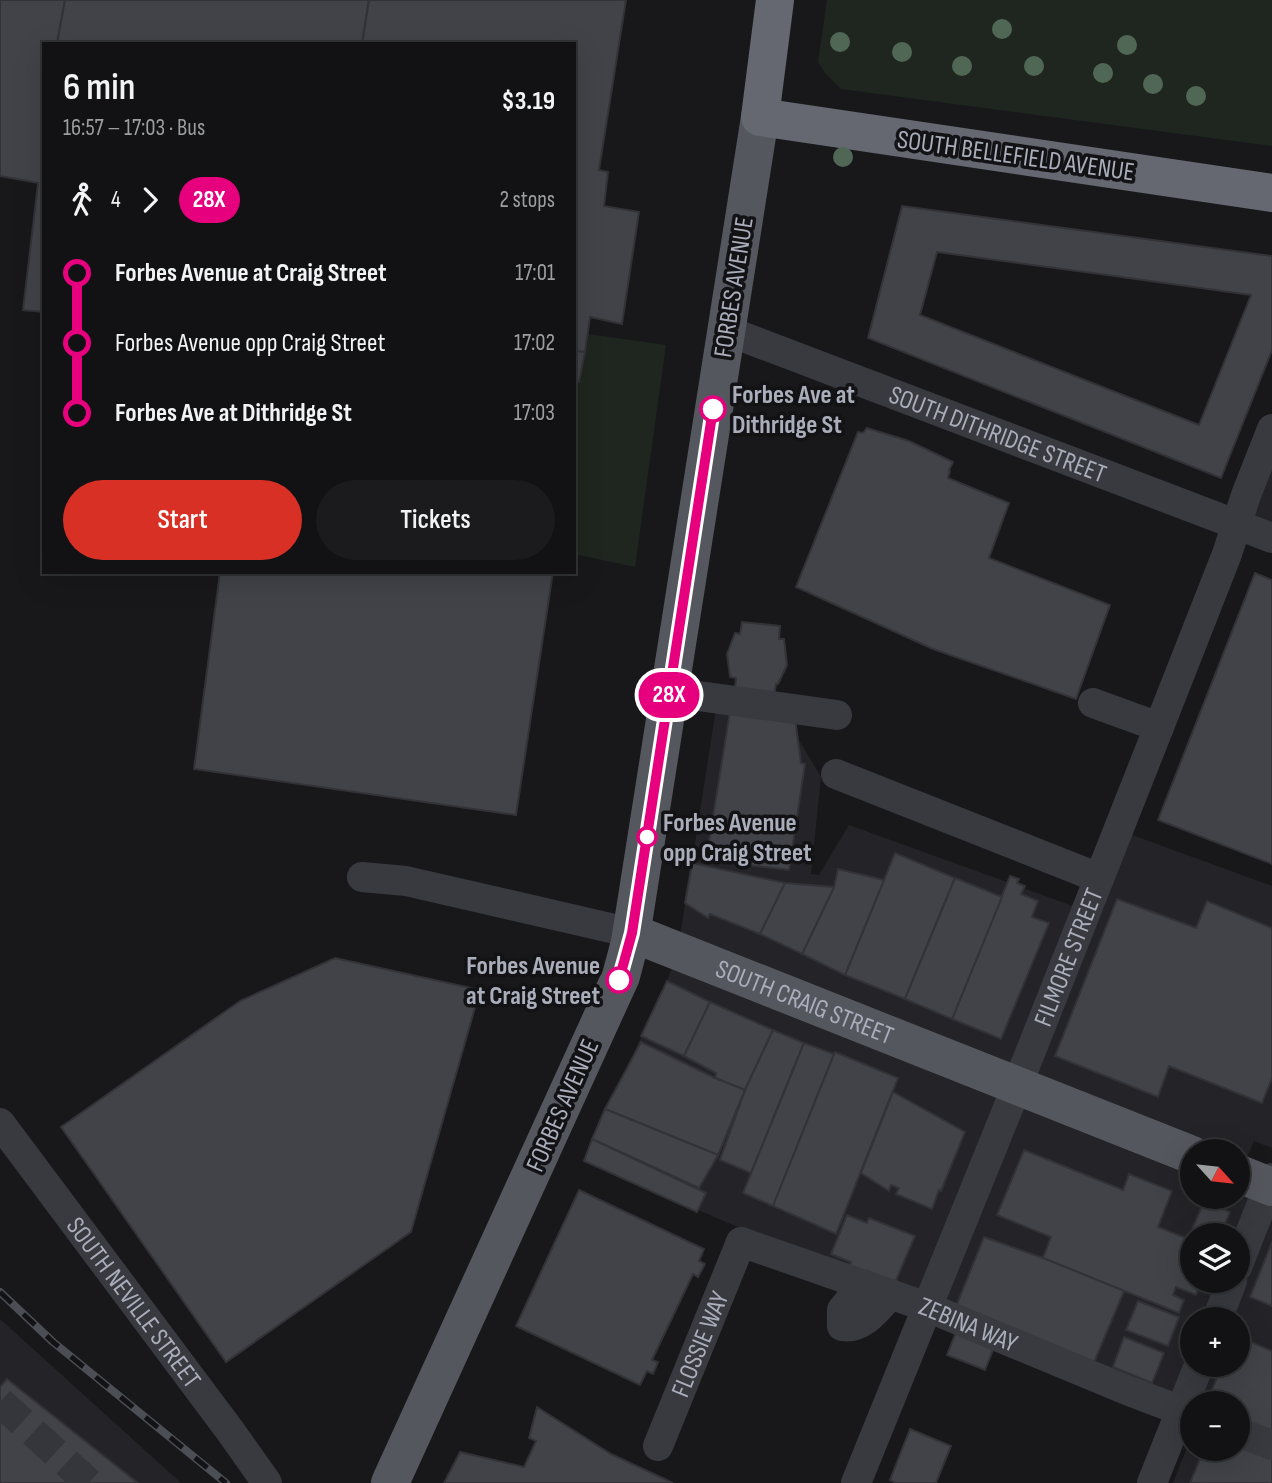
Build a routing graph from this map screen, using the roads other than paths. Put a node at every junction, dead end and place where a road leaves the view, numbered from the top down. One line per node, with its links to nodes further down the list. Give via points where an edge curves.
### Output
1 (775, 0): 2 (highway, FORBES AVENUE)
2 (760, 117): 3 (highway, SOUTH BELLEFIELD AVENUE); 4 (main road, FORBES AVENUE)
3 (1272, 193)
4 (726, 330): 6 (street, SOUTH DITHRIDGE STREET); 8 (main road, FORBES AVENUE)
5 (1272, 429): 6 (street, FILMORE STREET)
6 (1236, 524): 7 (street, SOUTH DITHRIDGE STREET); 11 (street, FILMORE STREET)
7 (1272, 538)
8 (669, 692): 10 (street); 15 (main road, FORBES AVENUE)
9 (1093, 703): 11 (street)
10 (837, 715)
11 (1159, 727): 14 (street, FILMORE STREET)
12 (836, 774): 14 (street)
13 (362, 877): 15 (street, SOUTH CRAIG STREET, via 406,881)
14 (1099, 878): 16 (street, FILMORE STREET)
15 (632, 933): 16 (main road, SOUTH CRAIG STREET); 32 (main road, FORBES AVENUE, via 621,976)
16 (1017, 1086): 18 (main road, SOUTH CRAIG STREET); 24 (street, FILMORE STREET)
17 (0, 1124): 31 (street, SOUTH NEVILLE STREET)
18 (1180, 1150)
19 (1263, 1181): 20 (street)
20 (1250, 1224)
21 (741, 1241): 22 (street, ZEBINA WAY); 28 (street, FLOSSIE WAY)
22 (863, 1284): 23 (street, ZEBINA WAY); 23 (street, via 842,1310 842,1326 850,1328 867,1320)
23 (891, 1294): 24 (street, ZEBINA WAY)
24 (927, 1307): 25 (street, ZEBINA WAY); 30 (street, FILMORE STREET)
25 (1180, 1410)
26 (1180, 1427): 33 (street)
27 (1250, 1437): 29 (street)
28 (659, 1446)
29 (1272, 1446)
30 (861, 1481)
31 (267, 1483)
32 (390, 1483)
33 (1152, 1483)

